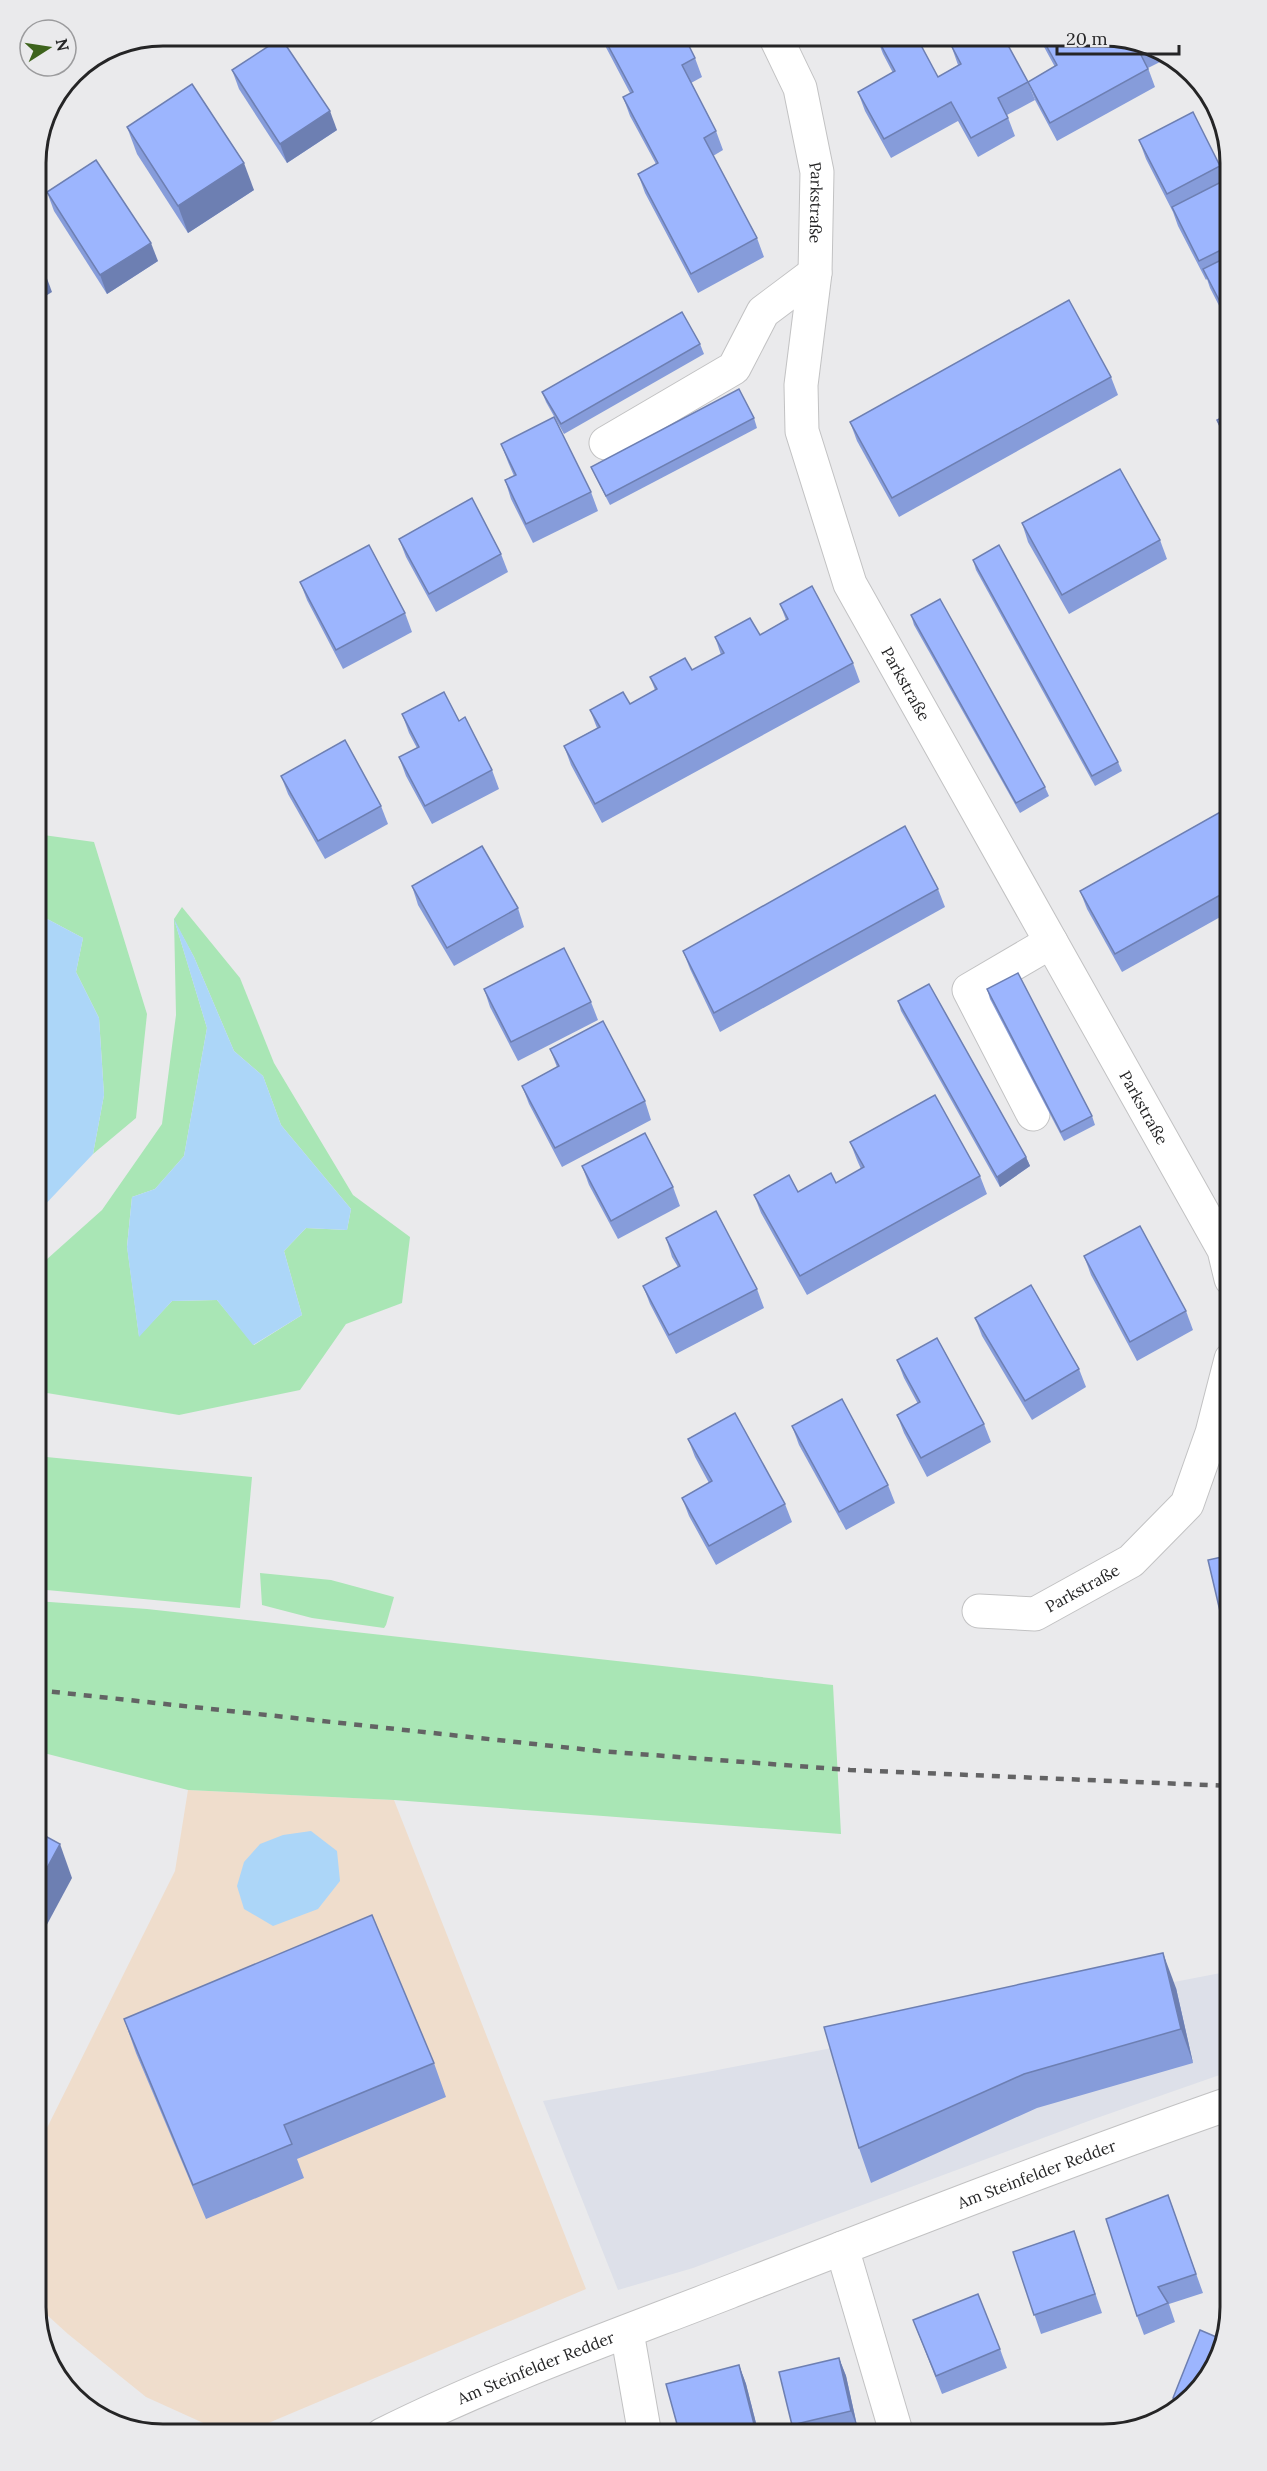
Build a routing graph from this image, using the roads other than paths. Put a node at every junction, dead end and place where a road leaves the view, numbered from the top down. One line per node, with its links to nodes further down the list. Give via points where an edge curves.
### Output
1 (780, 47): 2 (street, Parkstraße, via 800,88 817,172)
2 (815, 273): 3 (street, via 763,312 734,368); 4 (street, Parkstraße, via 801,385 802,431 850,584)
3 (606, 443)
4 (1051, 942): 5 (street, via 969,990); 6 (street, Parkstraße)
5 (1034, 1114)
6 (1220, 1243)
7 (1220, 1402): 8 (street, Parkstraße, via 1187,1504 1131,1561 1035,1614)
8 (979, 1611)
9 (1220, 2107): 10 (street, Am Steinfelder Redder)
10 (842, 2248): 11 (street, Am Steinfelder Redder); 14 (street)
11 (627, 2332): 12 (street, Am Steinfelder Redder); 13 (street, Am Steinfelder Redder)
12 (403, 2424)
13 (643, 2424)
14 (894, 2424)

